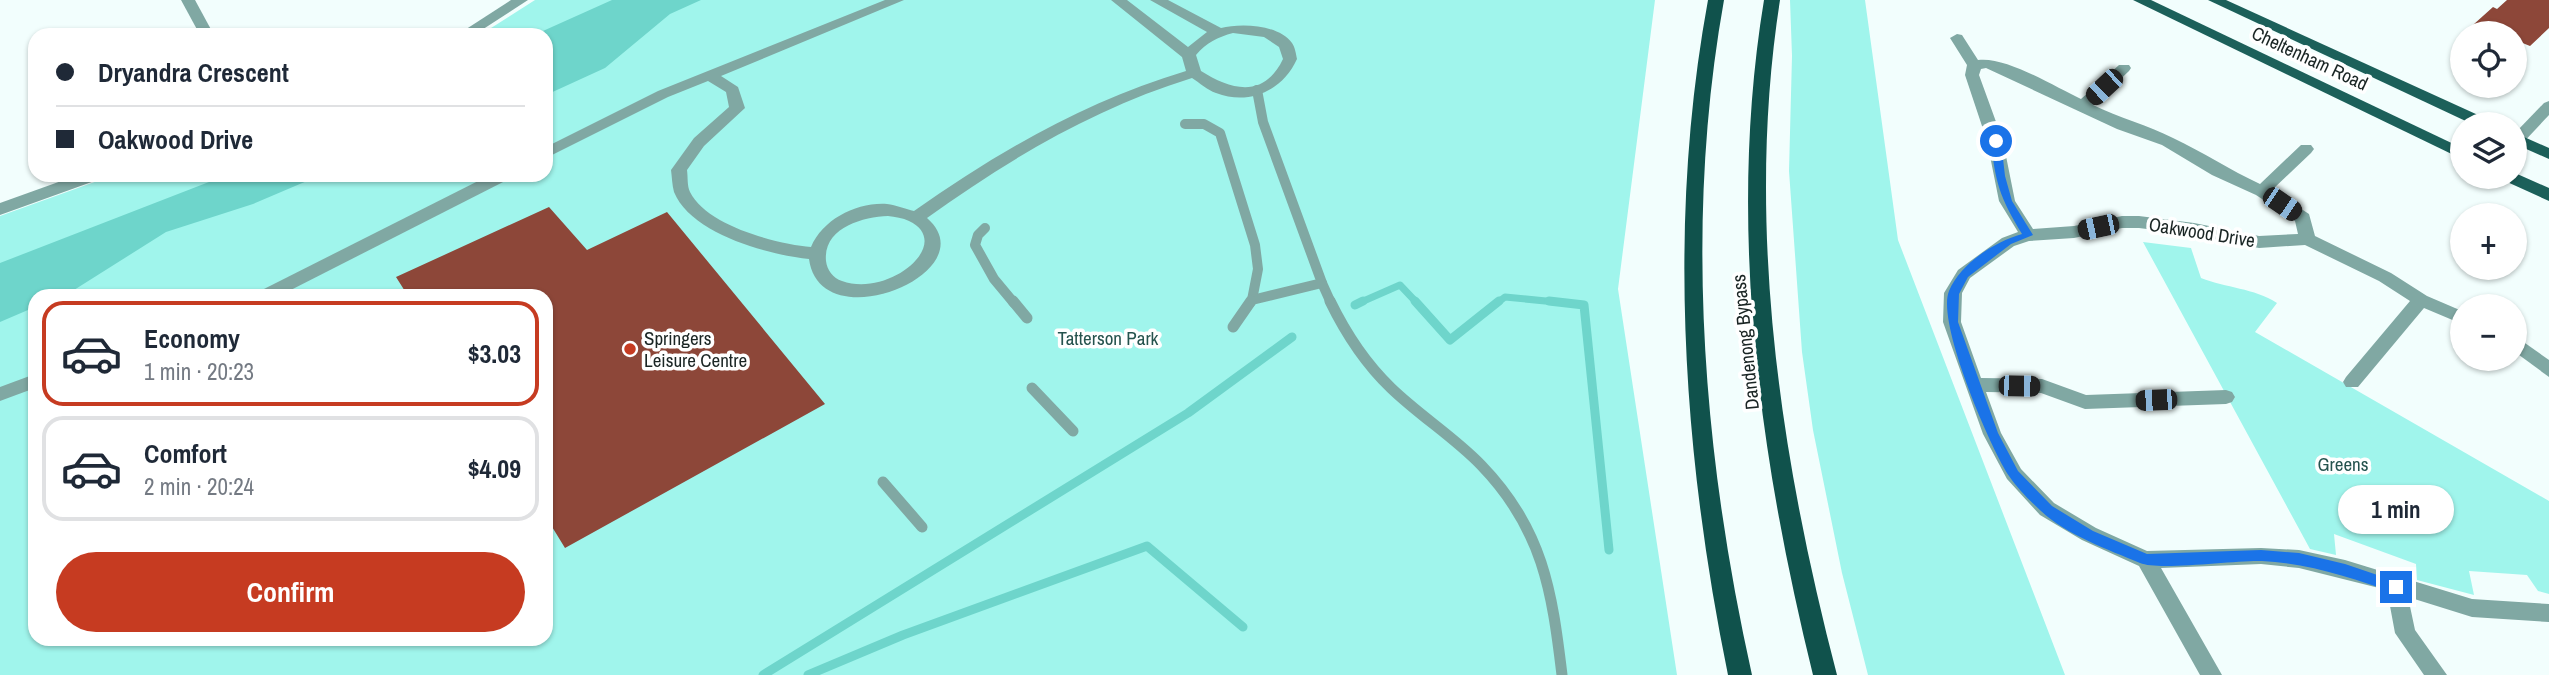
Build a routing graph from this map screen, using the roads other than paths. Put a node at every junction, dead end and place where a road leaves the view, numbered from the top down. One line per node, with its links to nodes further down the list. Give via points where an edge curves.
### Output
1 (188, 0): 10 (street)
2 (521, 0): 11 (street)
3 (897, 0): 18 (street)
4 (1118, 0): 14 (street)
5 (1157, 0): 12 (street)
6 (1716, 0): 64 (highway, via 1697,117 1694,295 1712,517)
7 (1772, 0): 65 (highway, Dandenong Bypass, via 1758,116 1761,295 1788,505)
8 (2140, 0): 27 (main road, Cheltenham Road)
9 (2215, 0): 22 (main road, Cheltenham Road)
10 (203, 28)
11 (475, 28)
12 (1218, 32): 14 (street, via 1198,43); 19 (street, via 1250,29 1278,38 1287,47 1290,67 1272,85)
13 (1957, 38): 15 (street)
14 (1189, 55): 17 (street)
15 (1973, 65): 20 (street, via 1987,63 2010,71); 39 (street, via 1972,75 1996,141 2007,201)
16 (2124, 68): 20 (street)
17 (1194, 73): 19 (street, via 1228,91); 37 (street, via 1093,112 1013,151)
18 (708, 75): 28 (street); 41 (street, via 733,90 737,108 699,142 679,170 682,194 699,214 747,239)
19 (1257, 90): 42 (lane, via 1263,122)
20 (2083, 106): 34 (street, via 2168,141)
21 (2549, 106): 23 (street)
22 (2458, 112)
23 (2543, 121): 25 (street)
24 (1185, 124): 44 (lane, via 1199,122 1220,133 1255,245 1258,269)
25 (2527, 132)
26 (2527, 145): 30 (main road)
27 (2450, 148)
28 (553, 149)
29 (2306, 149): 34 (street)
30 (2549, 155)
31 (75, 182): 36 (street)
32 (489, 182): 43 (street)
33 (2527, 185): 35 (main road)
34 (2262, 191): 40 (street, via 2303,218)
35 (2549, 195)
36 (0, 209)
37 (918, 217): 41 (street, via 901,211 868,211 825,234); 41 (street, via 933,239 931,254 906,281 873,291 837,287 823,277)
38 (985, 228): 47 (lane, via 975,245 994,279)
39 (2028, 235): 40 (street, Oakwood Drive, via 2152,222 2259,242); 53 (street, Oakwood Drive, via 2008,242 1964,274 1953,293 1952,322)
40 (2307, 239): 45 (street, Oakwood Drive)
41 (817, 254)
42 (1322, 283): 44 (lane); 63 (lane, via 1339,324 1360,356 1392,390 1493,477 1526,527 1549,586)
43 (278, 289)
44 (1252, 300): 48 (lane)
45 (2421, 300): 46 (street, Oakwood Drive); 51 (street)
46 (2450, 313)
47 (1027, 318)
48 (1233, 327)
49 (2527, 352): 50 (street)
50 (2549, 370)
51 (2352, 382)
52 (28, 384): 55 (street)
53 (1974, 385): 56 (street, via 2042,386 2085,402); 60 (street, Oakwood Drive, via 1992,434 2014,474 2048,509)
54 (1032, 388): 57 (lane)
55 (0, 394)
56 (2226, 397)
57 (1073, 431)
58 (883, 482): 59 (lane)
59 (922, 527)
60 (2146, 560): 61 (street, Oakwood Drive, via 2299,559); 66 (street)
61 (2396, 587): 62 (street, Oakwood Drive, via 2472,608); 67 (street, via 2405,633)
62 (2549, 613)
63 (1562, 675)
64 (1740, 675)
65 (1825, 675)
66 (2211, 675)
67 (2436, 675)

